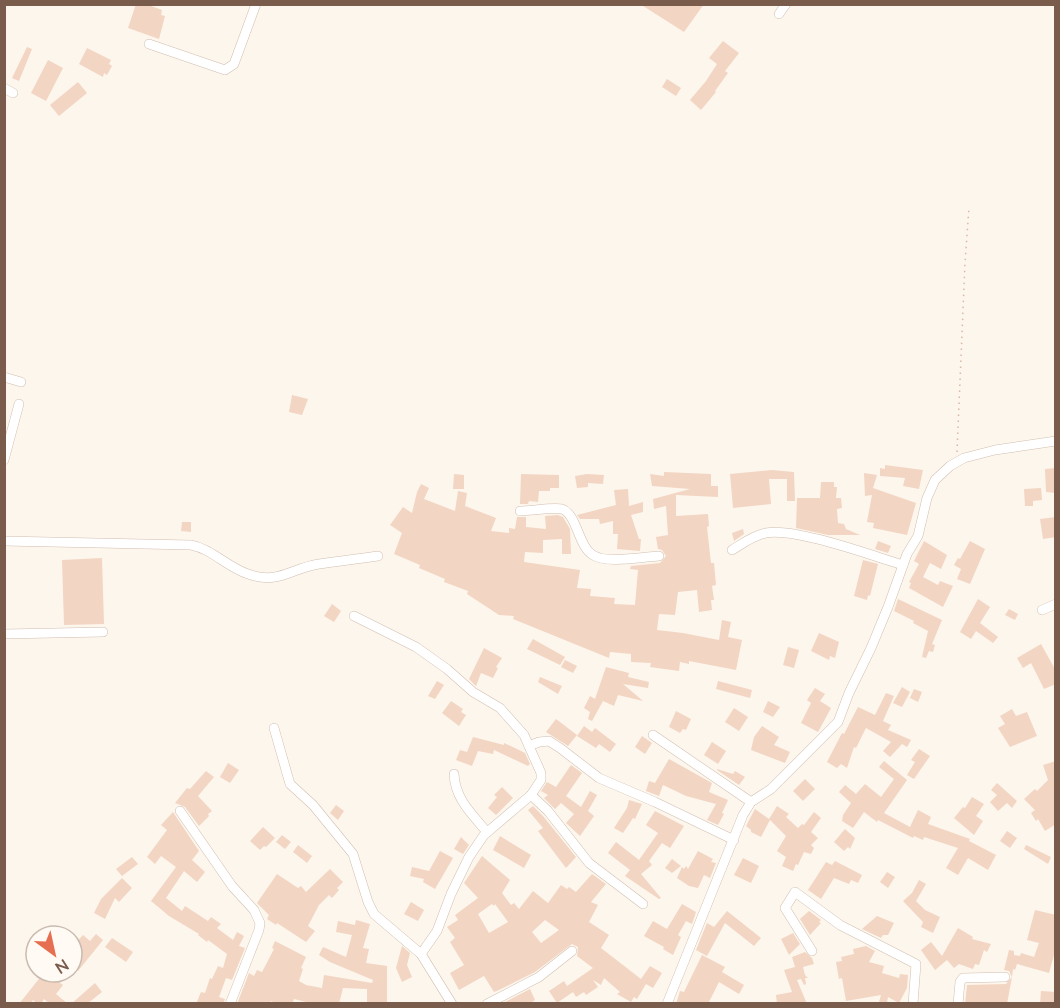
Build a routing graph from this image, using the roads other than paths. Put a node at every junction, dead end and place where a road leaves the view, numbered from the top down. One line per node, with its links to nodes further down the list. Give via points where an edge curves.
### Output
1 (256, 4): 4 (street, via 234,64 225,70)
2 (786, 4): 3 (street)
3 (779, 14)
4 (149, 44)
5 (4, 377): 6 (street)
6 (21, 382)
7 (19, 404): 9 (street)
8 (1056, 441): 15 (street, via 995,450 950,466 935,480 918,536)
9 (4, 460)
10 (520, 511): 14 (street, via 560,508 569,513 594,556)
11 (4, 541): 13 (street, via 191,545 264,578 285,576 318,564)
12 (732, 550): 15 (street, via 765,533 782,532)
13 (378, 555)
14 (659, 556)
15 (903, 565): 26 (street, via 872,648 838,722 771,789)
16 (1056, 604): 17 (street)
17 (1042, 610)
18 (354, 616): 23 (street, via 416,647 500,708)
19 (103, 632): 20 (street)
20 (4, 634)
21 (274, 728): 33 (street, via 290,784 313,805 353,854 374,914)
22 (653, 735): 26 (street)
23 (529, 746): 25 (street, via 541,773); 29 (street, via 549,741 599,778)
24 (454, 774): 28 (street, via 454,787 464,806)
25 (531, 795): 28 (street); 30 (street, via 589,863)
26 (751, 802): 29 (street)
27 (180, 811): 35 (street, via 260,923)
28 (487, 832): 33 (street, via 469,857 437,931)
29 (734, 840): 38 (street)
30 (643, 904)
31 (572, 951): 37 (street, via 539,977)
32 (812, 951): 39 (street, via 785,908 795,892 840,926 916,964)
33 (421, 954): 36 (street)
34 (1005, 977): 40 (street, via 963,978)
35 (230, 1004)
36 (452, 1004)
37 (487, 1004)
38 (667, 1004)
39 (913, 1004)
40 (958, 1004)

